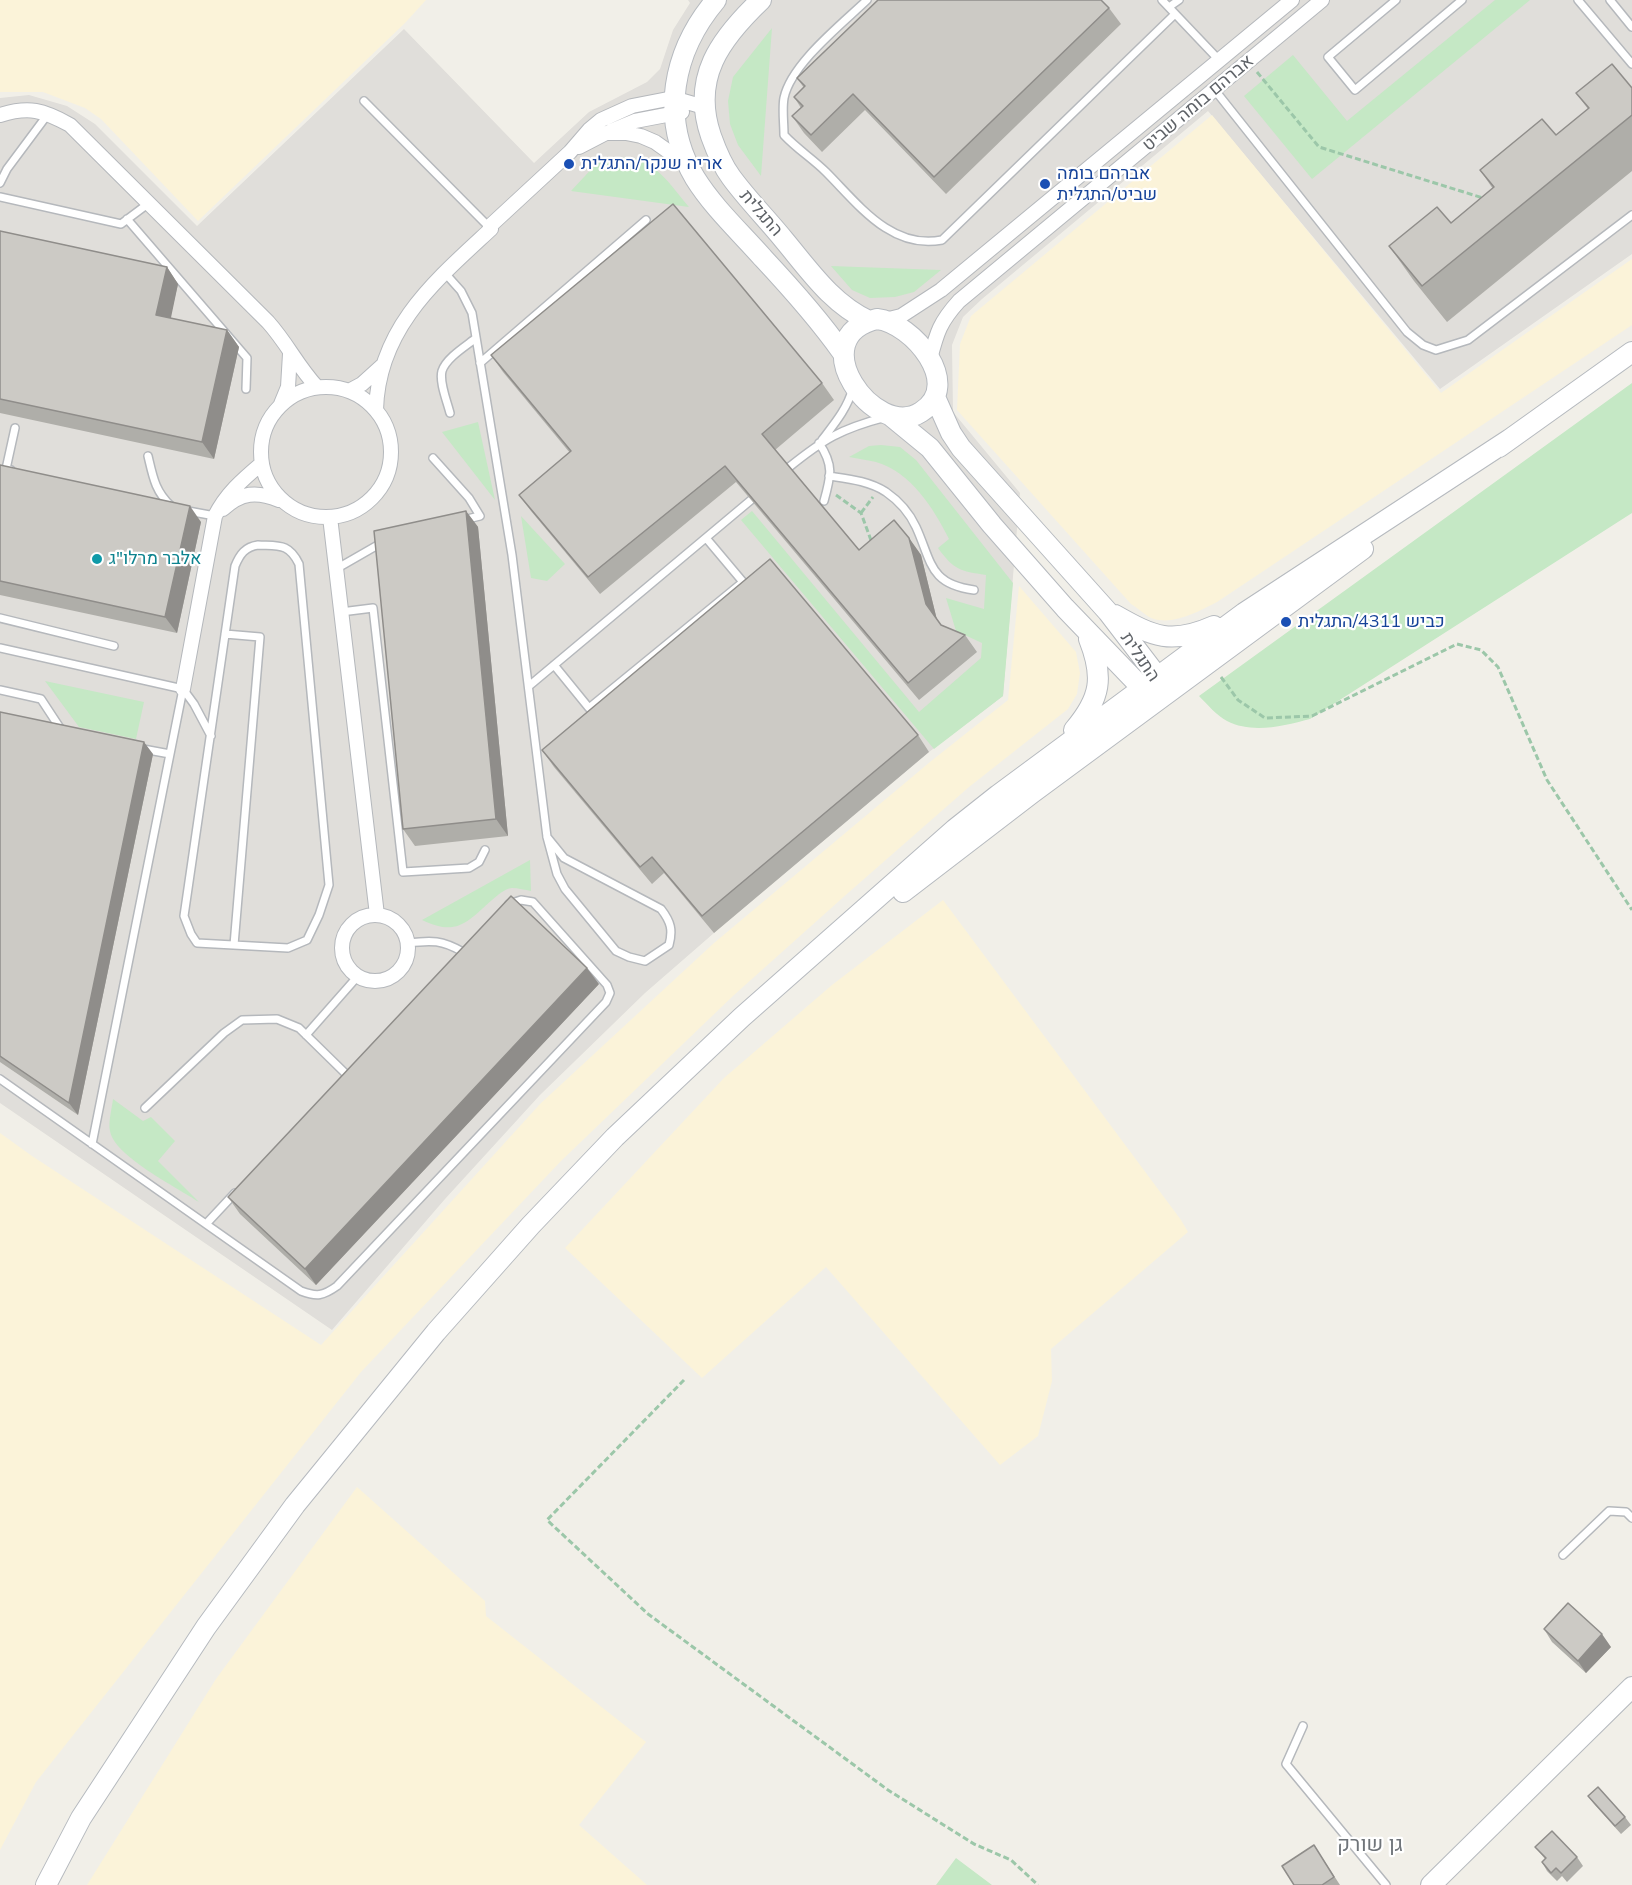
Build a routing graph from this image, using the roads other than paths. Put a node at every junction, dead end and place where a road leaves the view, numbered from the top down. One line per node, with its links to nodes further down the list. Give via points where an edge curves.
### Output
1 (716, 0): 19 (main road, via 689,42 676,79)
2 (761, 0): 20 (main road, התגלית, via 728,35 712,61)
3 (867, 0): 13 (lane, via 791,78 784,99 784,135 866,214 896,234 934,242 942,240)
4 (1162, 0): 12 (lane)
5 (1179, 0): 12 (lane)
6 (1292, 0): 15 (street, אברהם בומה שביט)
7 (1322, 0): 17 (street, אברהם בומה שביט)
8 (1396, 0): 9 (lane, via 1328,57 1355,90)
9 (1462, 0)
10 (1578, 0): 16 (lane)
11 (1610, 0): 14 (lane)
12 (1169, 7): 13 (lane)
13 (1175, 14): 15 (lane)
14 (1631, 24)
15 (1219, 60): 34 (street, אברהם בומה שביט, via 941,290 901,315)
16 (1632, 64)
17 (1214, 89): 29 (lane, via 1407,332 1436,350 1468,340); 39 (street, אברהם בומה שביט, via 959,301 938,330)
18 (364, 101): 32 (lane)
19 (674, 106): 20 (street); 23 (street); 24 (street, via 640,104 615,112 589,130); 25 (main road, התגלית, via 679,140)
20 (704, 106): 34 (main road, התגלית, via 714,144 738,186 832,297 851,311)
21 (48, 114): 22 (street, via 31,109); 26 (lane); 28 (street, via 70,125)
22 (0, 115)
23 (606, 133): 24 (street); 25 (street, via 641,136)
24 (570, 152): 32 (street)
25 (689, 166): 36 (main road, התגלית, via 713,202)
26 (0, 183)
27 (0, 197): 30 (lane, via 121,224)
28 (149, 203): 30 (lane); 38 (street, via 273,327)
29 (1632, 215)
30 (128, 219): 44 (lane, via 247,358)
31 (646, 220): 40 (lane)
32 (491, 229): 33 (street)
33 (444, 272): 35 (lane, via 466,299); 41 (street, via 408,314)
34 (877, 320): 36 (main road, via 851,334); 39 (main road, via 909,334)
35 (476, 338): 40 (lane); 49 (lane, via 449,360 442,371)
36 (843, 352): 42 (main road)
37 (1632, 352): 52 (main road)
38 (290, 354): 43 (street); 47 (street, via 288,387)
39 (930, 359): 46 (main road, via 936,375)
40 (480, 363): 82 (lane)
41 (383, 366): 45 (street); 48 (street)
42 (854, 386): 50 (main road, via 871,404); 53 (lane, via 842,414)
43 (317, 387): 45 (street); 47 (street)
44 (246, 389)
45 (349, 391): 48 (street)
46 (935, 397): 50 (main road, via 921,413); 73 (main road, התגלית, via 962,448)
47 (281, 404): 56 (street, via 268,422 261,442)
48 (376, 410): 66 (street, via 391,446 390,466 383,485 354,512)
49 (450, 413)
50 (891, 416): 53 (lane, via 844,430); 76 (main road, התגלית, via 930,448)
51 (15, 428): 58 (lane, via 6,469)
52 (1510, 439): 74 (main road); 85 (main road)
53 (819, 443): 57 (lane); 59 (lane, via 828,456)
54 (148, 456): 64 (lane, via 153,480)
55 (434, 458): 67 (lane, via 480,516)
56 (261, 464): 62 (street, via 268,485); 65 (street, via 235,486)
57 (788, 468)
58 (17, 472)
59 (829, 476): 61 (lane); 71 (lane, via 856,480 898,502 916,526 928,560 944,581)
60 (751, 500): 68 (lane)
61 (824, 501)
62 (282, 502): 65 (street, via 262,493 245,495); 66 (street, via 298,512)
63 (161, 504): 64 (lane)
64 (172, 507): 65 (lane)
65 (215, 516): 83 (street)
66 (330, 517): 70 (street)
67 (458, 522)
68 (706, 537): 80 (lane); 80 (lane, via 743,582 589,708)
69 (390, 540): 70 (lane, via 378,543)
70 (336, 569): 72 (street)
71 (974, 590)
72 (341, 612): 94 (lane, via 373,608 403,872 469,868 479,862); 96 (street)
73 (1108, 612): 74 (main road, via 1150,634 1172,637 1189,635); 81 (main road, התגלית)
74 (1244, 613): 81 (main road)
75 (0, 618): 78 (lane)
76 (1086, 631): 81 (main road, התגלית); 91 (main road, via 1098,666 1098,687 1085,717)
77 (225, 634): 89 (lane); 99 (lane, via 260,637); 99 (lane, via 240,555 258,544 284,546 298,564 329,885 307,940 288,948)
78 (114, 646)
79 (0, 648): 83 (lane)
80 (554, 665): 82 (lane)
81 (1150, 682): 85 (main road, התגלית); 91 (main road)
82 (529, 686): 93 (lane)
83 (183, 689): 89 (lane); 92 (lane)
84 (0, 690): 87 (lane, via 42,699)
85 (1163, 697): 103 (main road, via 936,865)
86 (51, 729): 87 (lane)
87 (62, 731): 88 (lane)
88 (73, 733)
89 (211, 736): 99 (lane, via 184,916 197,943)
90 (138, 747): 92 (lane)
91 (1058, 750): 103 (main road, via 955,829)
92 (170, 754): 110 (lane)
93 (547, 837): 93 (lane, via 565,889 616,951 645,961 669,945 672,931 661,909 564,858)
94 (485, 850)
95 (502, 912): 112 (lane, via 509,903 533,902 610,993 606,1002 337,1286 324,1295 301,1291)
96 (377, 915): 97 (street, via 399,925); 102 (street, via 359,919 344,936 344,959)
97 (408, 943): 100 (lane, via 431,940); 102 (street, via 404,964 389,978 379,981)
98 (471, 944): 100 (lane)
99 (234, 945)
100 (463, 952): 101 (lane)
101 (455, 961)
102 (358, 976): 104 (lane)
103 (742, 1017): 117 (main road, via 615,1137 539,1217 346,1441 206,1627 81,1818)
104 (306, 1035): 106 (lane); 109 (lane, via 277,1019 242,1020)
105 (354, 1067): 106 (lane)
106 (347, 1075): 108 (lane)
107 (0, 1079): 110 (lane)
108 (339, 1083)
109 (145, 1107)
110 (92, 1144): 112 (lane)
111 (237, 1191): 112 (lane)
112 (206, 1224)
113 (1632, 1518): 114 (lane, via 1626,1512 1609,1511)
114 (1563, 1555)
115 (1632, 1687): 119 (main road)
116 (1303, 1726): 118 (lane, via 1286,1764)
117 (46, 1885)
118 (1386, 1885)
119 (1431, 1885)

